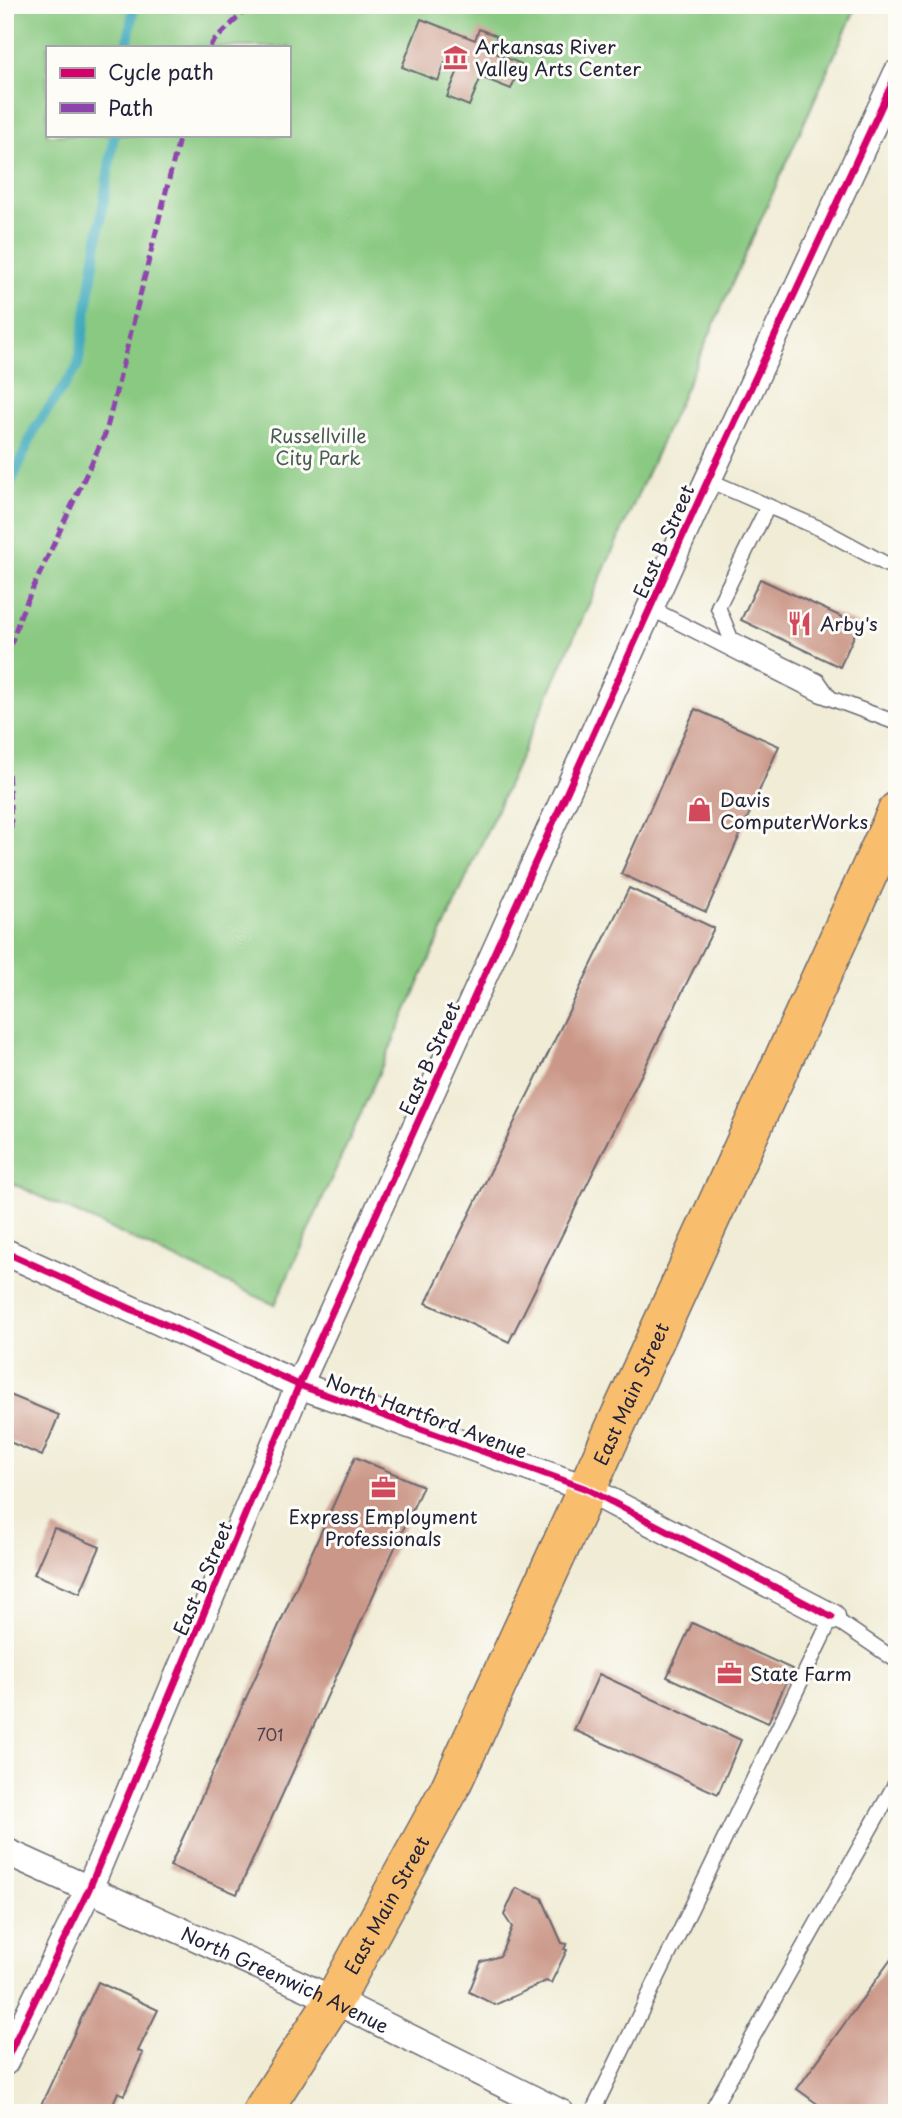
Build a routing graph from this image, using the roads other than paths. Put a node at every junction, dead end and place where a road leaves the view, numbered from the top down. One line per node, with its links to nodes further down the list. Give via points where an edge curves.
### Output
1 (897, 73): 2 (street, East B Street)
2 (708, 480): 3 (lane); 5 (street, East B Street)
3 (768, 506): 4 (lane); 6 (lane, via 718,607 731,639 818,681)
4 (897, 570)
5 (650, 608): 6 (lane); 10 (street, East B Street)
6 (830, 698): 7 (lane)
7 (897, 723)
8 (897, 811): 11 (main road, East Main Street)
9 (5, 1252): 10 (street, North Hartford Avenue)
10 (299, 1385): 11 (street, North Hartford Avenue); 16 (street, East B Street)
11 (587, 1489): 12 (street, North Hartford Avenue); 17 (main road, East Main Street, via 449,1790)
12 (832, 1617): 13 (lane); 21 (lane)
13 (897, 1661)
14 (897, 1782): 22 (lane)
15 (5, 1851): 16 (street, North Greenwich Avenue)
16 (89, 1889): 17 (street, North Greenwich Avenue); 18 (street, East B Street)
17 (334, 2000): 19 (main road, East Main Street); 20 (street, North Greenwich Avenue)
18 (5, 2063)
19 (261, 2113)
20 (561, 2113)
21 (592, 2113)
22 (710, 2113)

